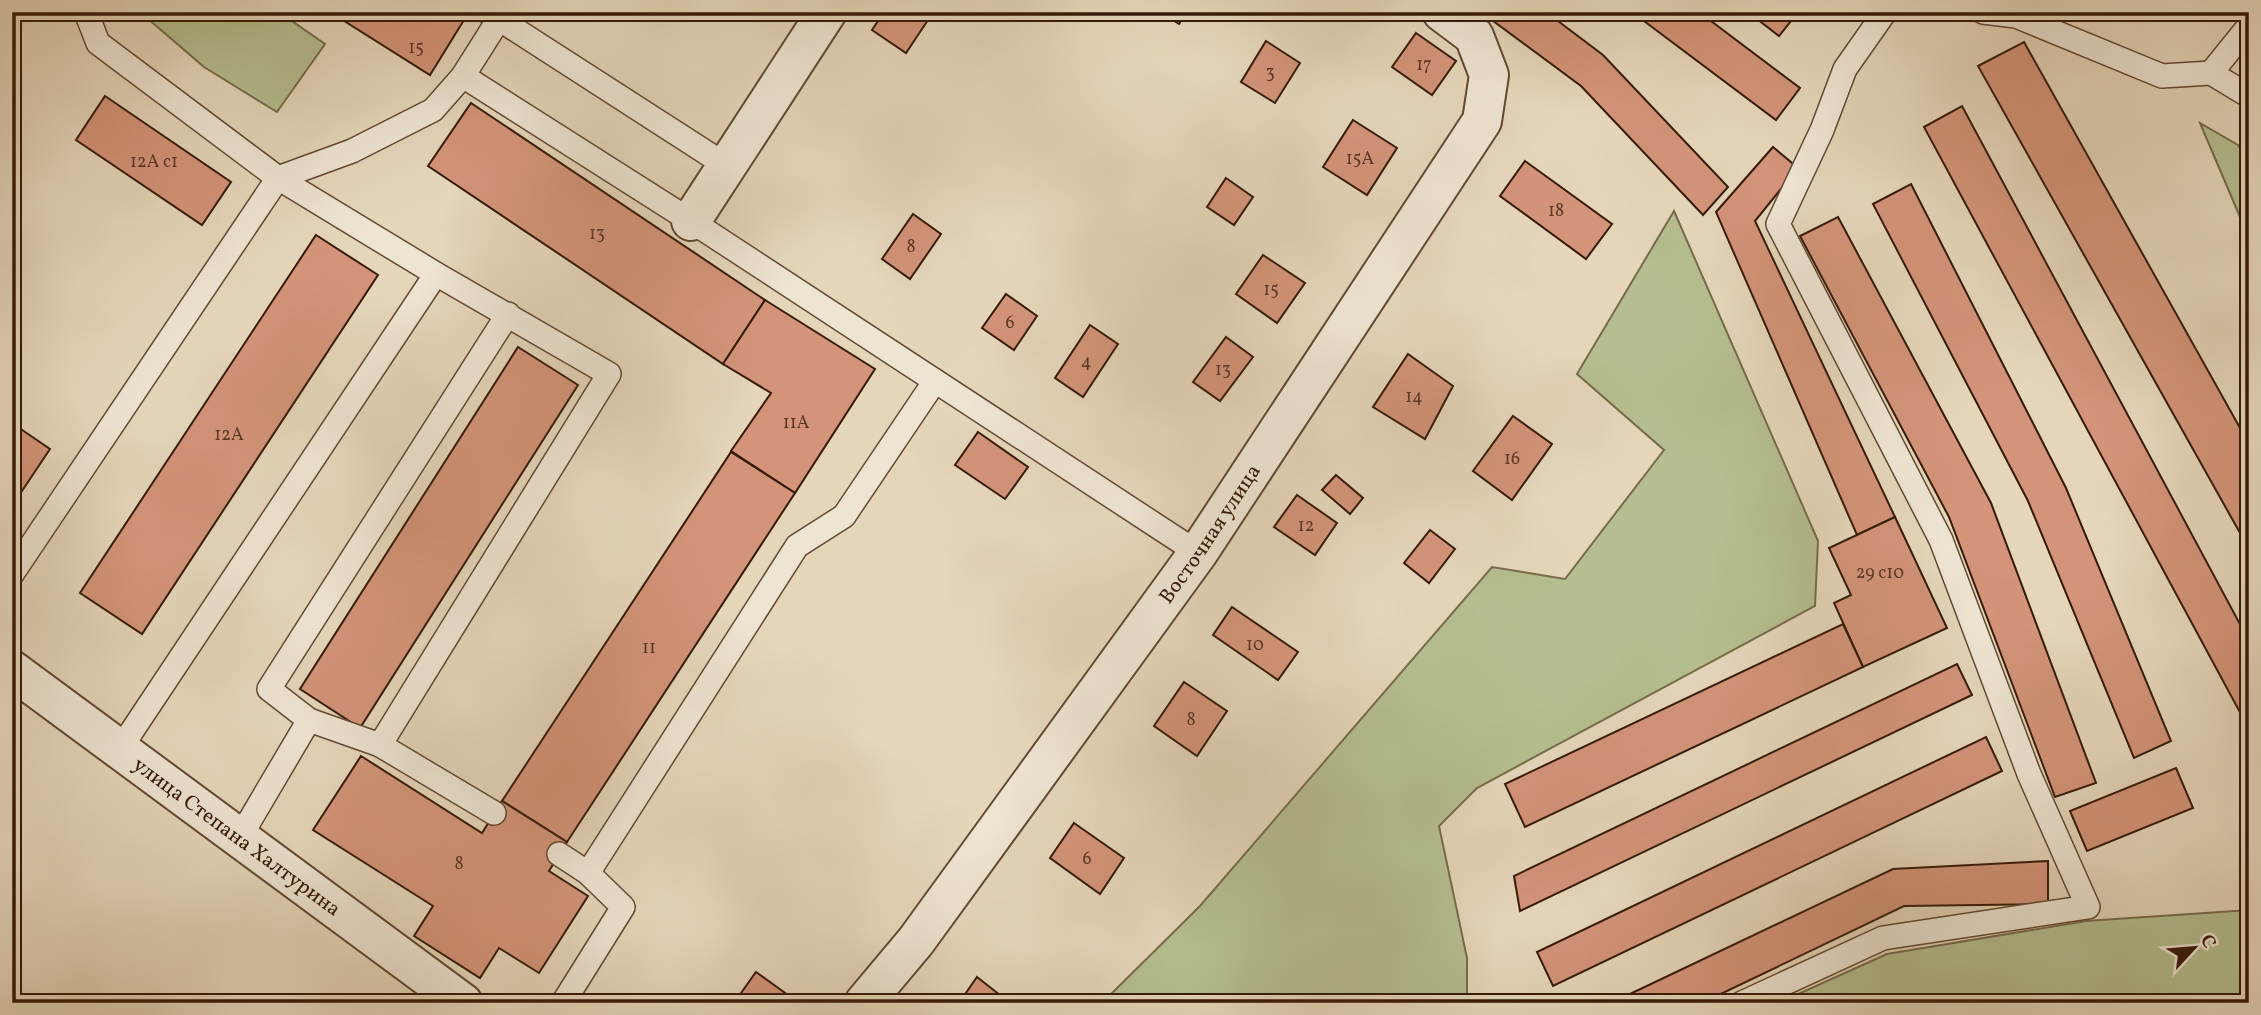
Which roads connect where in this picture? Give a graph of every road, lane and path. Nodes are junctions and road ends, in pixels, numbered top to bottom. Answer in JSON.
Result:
{"nodes":[{"id":1,"x":86,"y":12,"type":"edge"},
{"id":2,"x":827,"y":12,"type":"edge"},
{"id":3,"x":1442,"y":12,"type":"edge"},
{"id":4,"x":1885,"y":12,"type":"edge"},
{"id":5,"x":1983,"y":12,"type":"edge"},
{"id":6,"x":494,"y":16,"type":"edge"},
{"id":7,"x":2249,"y":26,"type":"edge"},
{"id":8,"x":2211,"y":73,"type":"junction"},
{"id":9,"x":463,"y":76,"type":"junction"},
{"id":10,"x":2249,"y":96,"type":"edge"},
{"id":11,"x":727,"y":166,"type":"junction"},
{"id":12,"x":278,"y":178,"type":"junction"},
{"id":13,"x":691,"y":221,"type":"junction"},
{"id":14,"x":436,"y":274,"type":"junction"},
{"id":15,"x":508,"y":314,"type":"junction"},
{"id":16,"x":935,"y":381,"type":"junction"},
{"id":17,"x":1198,"y":553,"type":"junction"},
{"id":18,"x":12,"y":574,"type":"edge"},
{"id":19,"x":12,"y":670,"type":"edge"},
{"id":20,"x":309,"y":720,"type":"junction"},
{"id":21,"x":380,"y":745,"type":"junction"},
{"id":22,"x":120,"y":749,"type":"junction"},
{"id":23,"x":494,"y":813,"type":"dead end"},
{"id":24,"x":240,"y":838,"type":"junction"},
{"id":25,"x":559,"y":854,"type":"dead end"},
{"id":26,"x":587,"y":873,"type":"junction"},
{"id":27,"x":463,"y":1003,"type":"edge"},
{"id":28,"x":563,"y":1003,"type":"edge"},
{"id":29,"x":864,"y":1003,"type":"edge"},
{"id":30,"x":1742,"y":1003,"type":"edge"}],
"edges":[{"from":1,"to":12,"type":"lane"},
{"from":2,"to":11,"type":"street"},
{"from":3,"to":17,"type":"street","name":"Восточная улица"},
{"from":4,"to":30,"type":"lane"},
{"from":5,"to":8,"type":"lane"},
{"from":6,"to":9,"type":"lane"},
{"from":6,"to":11,"type":"lane"},
{"from":7,"to":8,"type":"lane"},
{"from":8,"to":10,"type":"lane"},
{"from":9,"to":12,"type":"lane"},
{"from":9,"to":13,"type":"lane"},
{"from":11,"to":13,"type":"street"},
{"from":12,"to":14,"type":"lane"},
{"from":12,"to":18,"type":"lane"},
{"from":13,"to":16,"type":"lane"},
{"from":14,"to":15,"type":"lane"},
{"from":14,"to":22,"type":"lane"},
{"from":15,"to":20,"type":"lane"},
{"from":15,"to":21,"type":"lane"},
{"from":16,"to":17,"type":"lane"},
{"from":16,"to":26,"type":"lane"},
{"from":17,"to":29,"type":"street","name":"Восточная улица"},
{"from":19,"to":22,"type":"street","name":"улица Степана Халтурина"},
{"from":20,"to":21,"type":"lane"},
{"from":20,"to":24,"type":"lane"},
{"from":21,"to":23,"type":"lane"},
{"from":22,"to":24,"type":"street","name":"улица Степана Халтурина"},
{"from":24,"to":27,"type":"street","name":"улица Степана Халтурина"},
{"from":25,"to":26,"type":"lane"},
{"from":26,"to":28,"type":"lane"}]}
